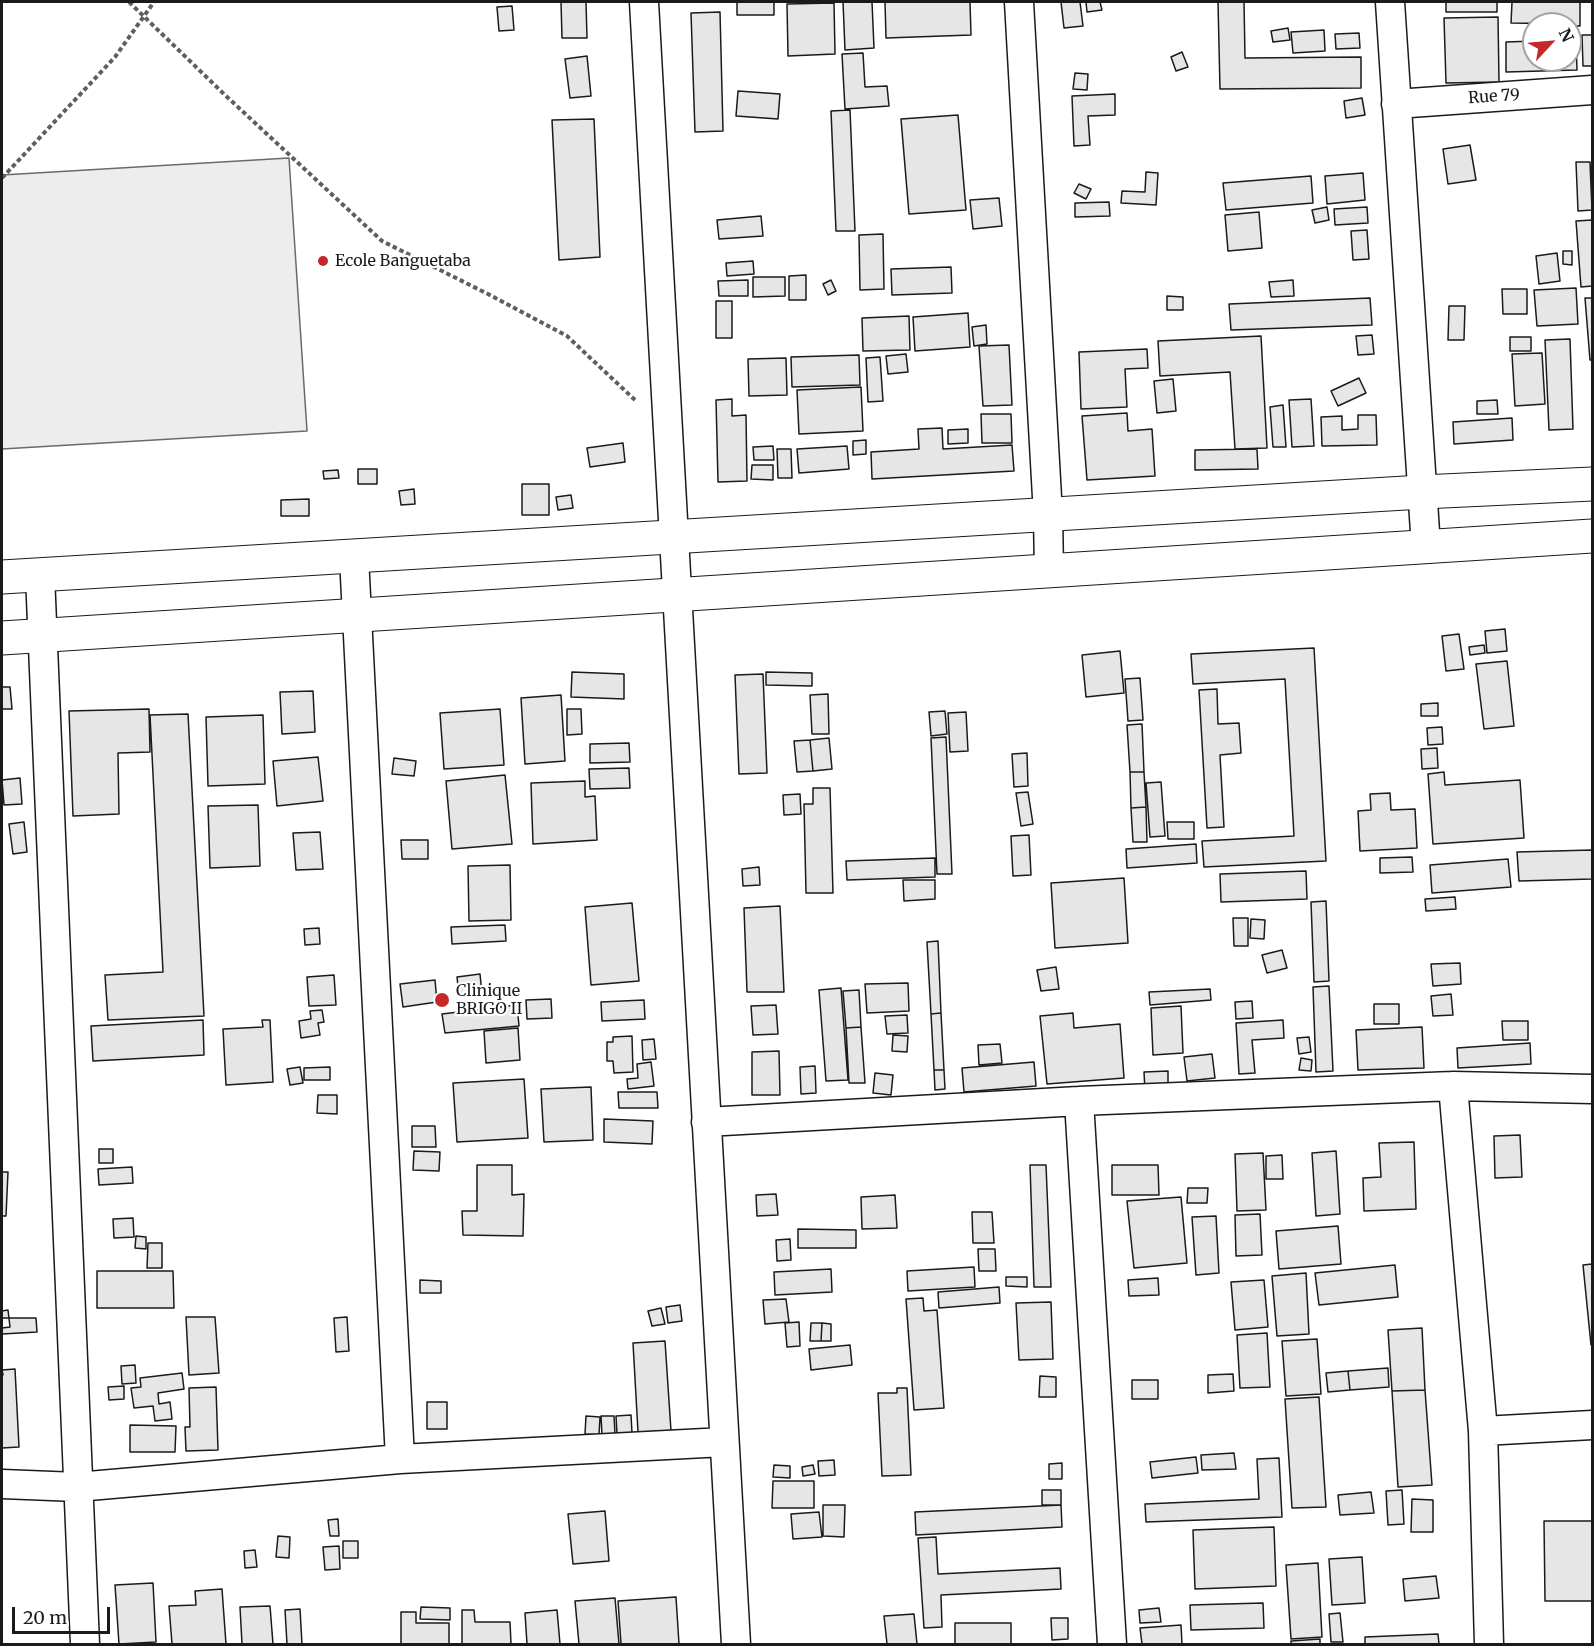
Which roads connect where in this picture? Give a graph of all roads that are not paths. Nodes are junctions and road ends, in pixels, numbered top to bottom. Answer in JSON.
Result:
{"nodes":[{"id":1,"x":644,"y":2,"type":"edge"},
{"id":2,"x":1019,"y":2,"type":"edge"},
{"id":3,"x":1390,"y":2,"type":"edge"},
{"id":4,"x":1593,"y":90,"type":"edge"},
{"id":5,"x":1396,"y":104,"type":"junction"},
{"id":6,"x":1593,"y":484,"type":"edge"},
{"id":7,"x":1422,"y":492,"type":"junction"},
{"id":8,"x":1048,"y":515,"type":"junction"},
{"id":9,"x":1593,"y":536,"type":"edge"},
{"id":10,"x":674,"y":538,"type":"junction"},
{"id":11,"x":1426,"y":547,"type":"junction"},
{"id":12,"x":354,"y":557,"type":"junction"},
{"id":13,"x":1049,"y":571,"type":"junction"},
{"id":14,"x":40,"y":575,"type":"junction"},
{"id":15,"x":2,"y":577,"type":"edge"},
{"id":16,"x":677,"y":595,"type":"junction"},
{"id":17,"x":357,"y":615,"type":"junction"},
{"id":18,"x":42,"y":635,"type":"junction"},
{"id":19,"x":2,"y":638,"type":"edge"},
{"id":20,"x":1453,"y":1086,"type":"junction"},
{"id":21,"x":1593,"y":1089,"type":"edge"},
{"id":22,"x":1078,"y":1101,"type":"junction"},
{"id":23,"x":706,"y":1122,"type":"junction"},
{"id":24,"x":1593,"y":1425,"type":"edge"},
{"id":25,"x":1483,"y":1431,"type":"junction"},
{"id":26,"x":724,"y":1442,"type":"junction"},
{"id":27,"x":400,"y":1459,"type":"junction"},
{"id":28,"x":2,"y":1484,"type":"edge"},
{"id":29,"x":77,"y":1487,"type":"junction"},
{"id":30,"x":85,"y":1644,"type":"edge"},
{"id":31,"x":736,"y":1644,"type":"edge"},
{"id":32,"x":1112,"y":1644,"type":"edge"},
{"id":33,"x":1489,"y":1644,"type":"edge"}],
"edges":[{"from":1,"to":10,"type":"street"},
{"from":2,"to":8,"type":"street"},
{"from":3,"to":5,"type":"street"},
{"from":4,"to":5,"type":"street","name":"Rue 79"},
{"from":5,"to":7,"type":"street"},
{"from":6,"to":7,"type":"street"},
{"from":7,"to":8,"type":"street"},
{"from":7,"to":11,"type":"street"},
{"from":8,"to":10,"type":"street"},
{"from":8,"to":13,"type":"street"},
{"from":9,"to":11,"type":"street"},
{"from":10,"to":12,"type":"street"},
{"from":10,"to":16,"type":"street"},
{"from":11,"to":13,"type":"street"},
{"from":12,"to":14,"type":"street"},
{"from":12,"to":17,"type":"street"},
{"from":13,"to":16,"type":"street"},
{"from":14,"to":15,"type":"street"},
{"from":14,"to":18,"type":"street"},
{"from":16,"to":17,"type":"street"},
{"from":16,"to":23,"type":"street"},
{"from":17,"to":18,"type":"street"},
{"from":17,"to":27,"type":"street"},
{"from":18,"to":19,"type":"street"},
{"from":18,"to":29,"type":"street"},
{"from":20,"to":21,"type":"street"},
{"from":20,"to":22,"type":"street"},
{"from":20,"to":25,"type":"street"},
{"from":22,"to":23,"type":"street"},
{"from":22,"to":32,"type":"street"},
{"from":23,"to":26,"type":"street"},
{"from":24,"to":25,"type":"street"},
{"from":25,"to":33,"type":"street"},
{"from":26,"to":27,"type":"street"},
{"from":26,"to":31,"type":"street"},
{"from":27,"to":29,"type":"street"},
{"from":28,"to":29,"type":"street"},
{"from":29,"to":30,"type":"street"}]}
